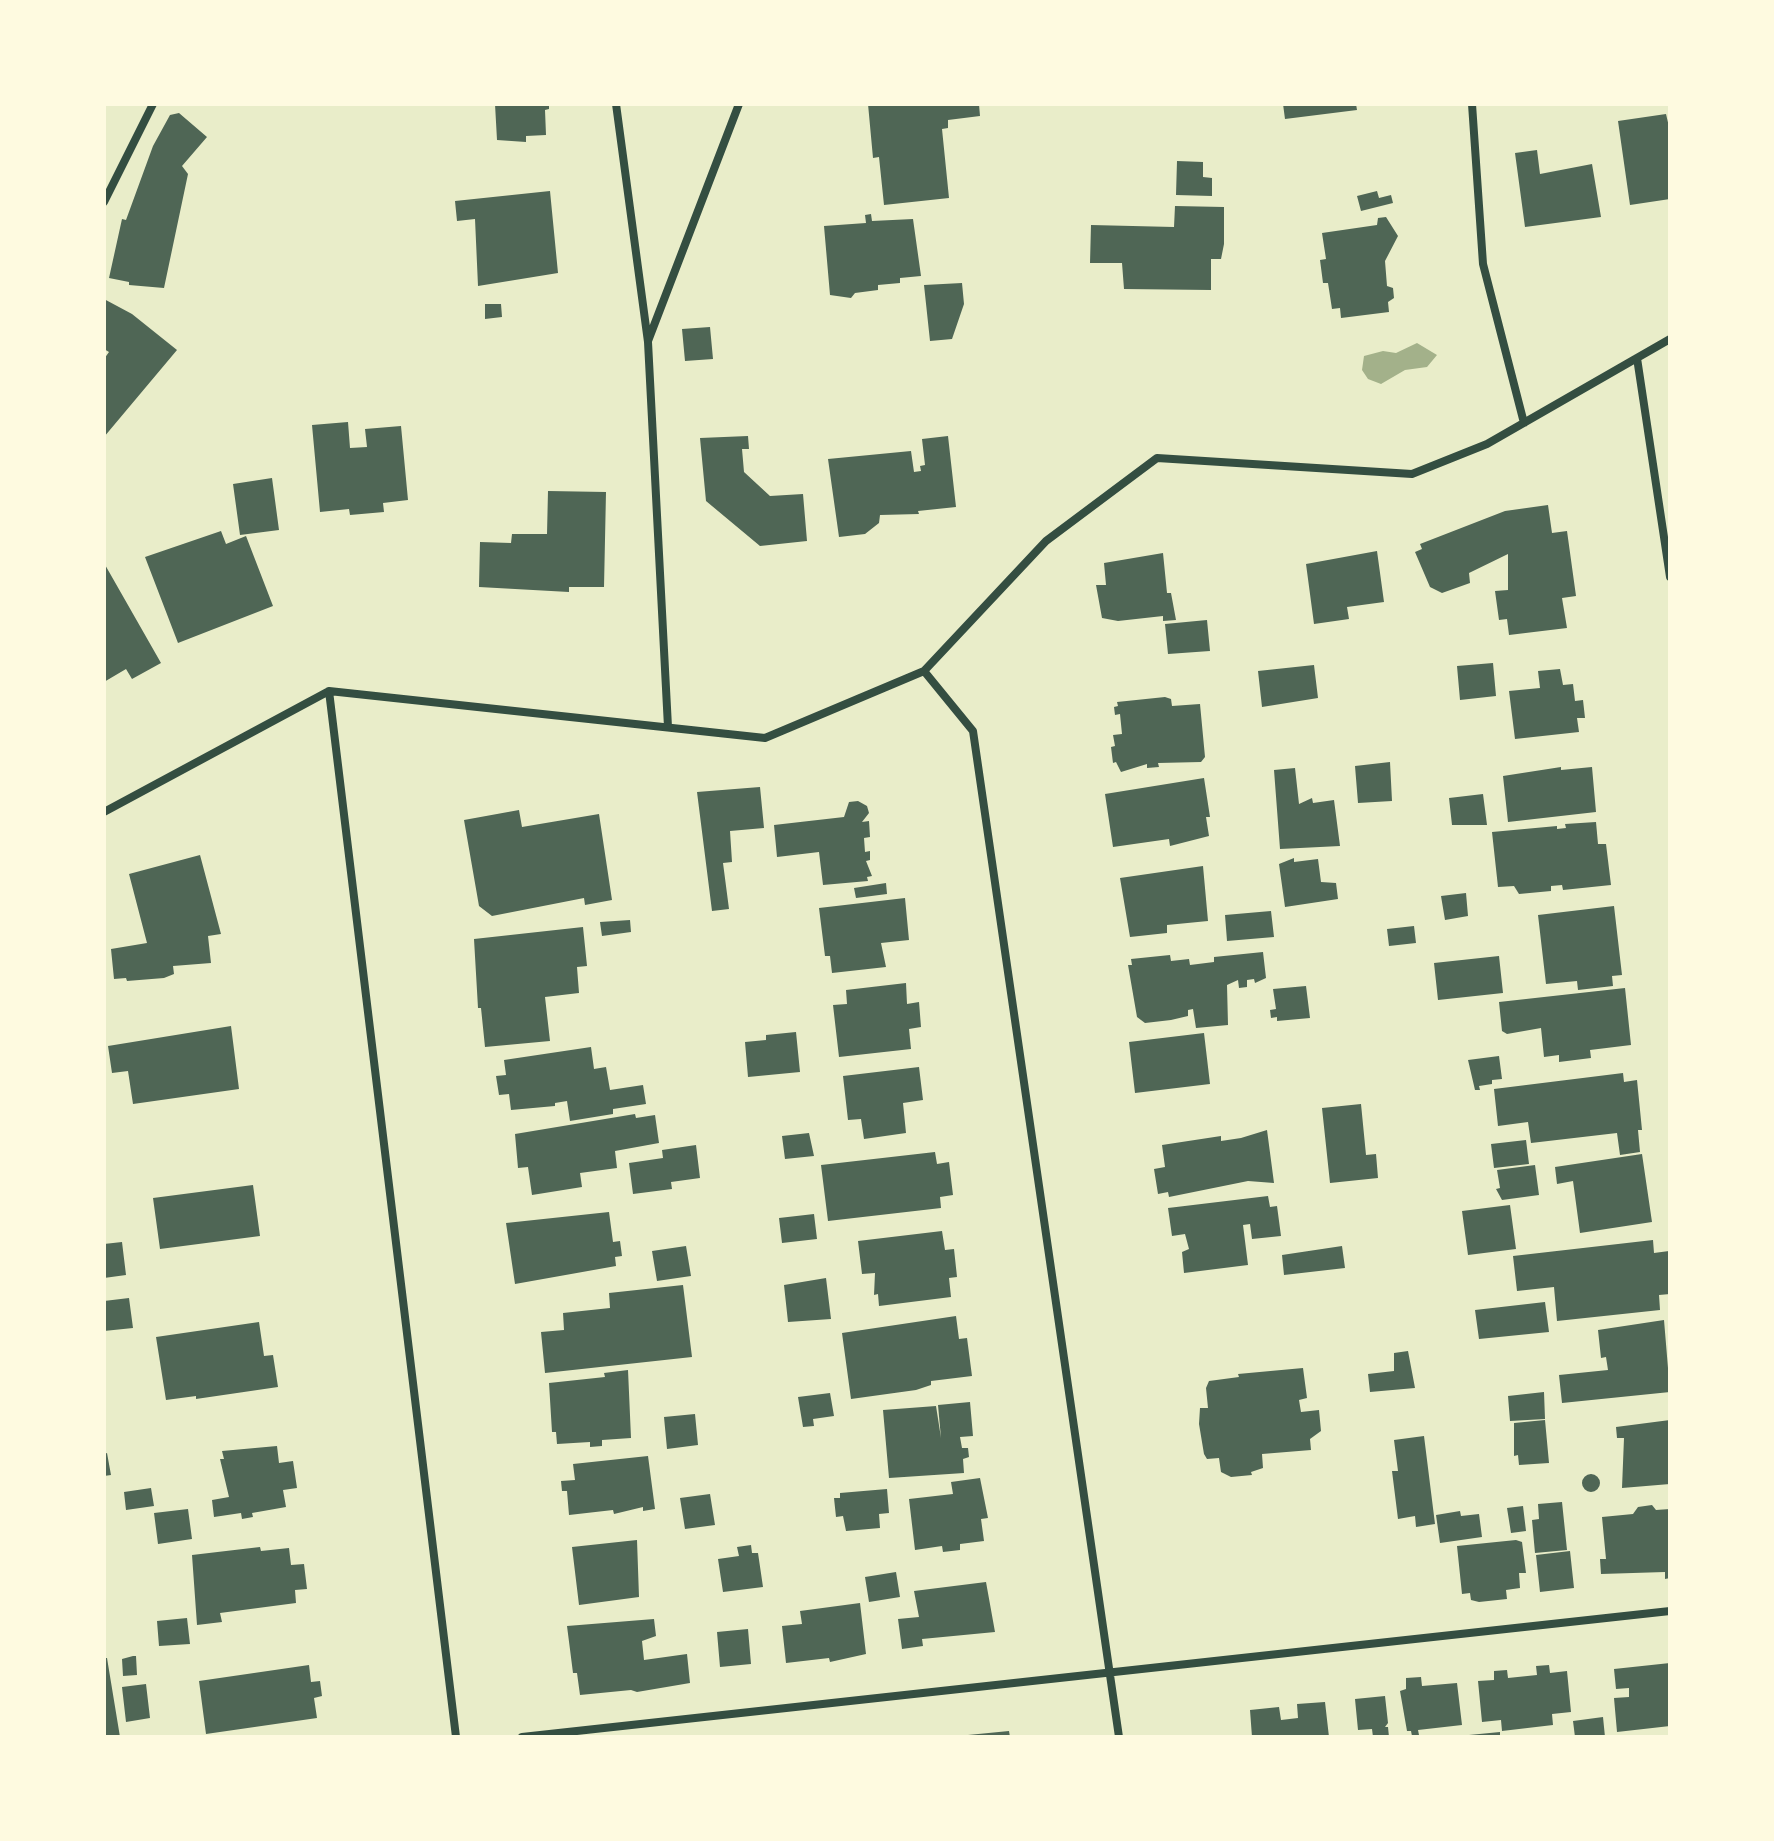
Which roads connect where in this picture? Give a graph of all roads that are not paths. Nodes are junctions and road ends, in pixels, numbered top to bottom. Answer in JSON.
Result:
{"nodes":[{"id":1,"x":153,"y":104,"type":"edge"},
{"id":2,"x":616,"y":104,"type":"edge"},
{"id":3,"x":739,"y":104,"type":"edge"},
{"id":4,"x":1472,"y":104,"type":"edge"},
{"id":5,"x":104,"y":202,"type":"edge"},
{"id":6,"x":1670,"y":339,"type":"edge"},
{"id":7,"x":648,"y":342,"type":"junction"},
{"id":8,"x":1637,"y":358,"type":"junction"},
{"id":9,"x":1524,"y":423,"type":"junction"},
{"id":10,"x":1670,"y":577,"type":"edge"},
{"id":11,"x":924,"y":671,"type":"junction"},
{"id":12,"x":329,"y":691,"type":"junction"},
{"id":13,"x":668,"y":727,"type":"junction"},
{"id":14,"x":104,"y":812,"type":"edge"},
{"id":15,"x":1670,"y":1611,"type":"edge"},
{"id":16,"x":1110,"y":1673,"type":"junction"},
{"id":17,"x":456,"y":1737,"type":"edge"},
{"id":18,"x":522,"y":1737,"type":"edge"},
{"id":19,"x":1119,"y":1737,"type":"edge"}],
"edges":[{"from":1,"to":5,"type":"street"},
{"from":2,"to":7,"type":"street"},
{"from":3,"to":7,"type":"street"},
{"from":4,"to":9,"type":"street"},
{"from":6,"to":8,"type":"street"},
{"from":7,"to":13,"type":"street"},
{"from":8,"to":9,"type":"street"},
{"from":8,"to":10,"type":"street"},
{"from":9,"to":11,"type":"street"},
{"from":11,"to":13,"type":"street"},
{"from":11,"to":16,"type":"street"},
{"from":12,"to":13,"type":"street"},
{"from":12,"to":14,"type":"street"},
{"from":12,"to":17,"type":"street"},
{"from":15,"to":16,"type":"street"},
{"from":16,"to":18,"type":"street"},
{"from":16,"to":19,"type":"street"}]}
